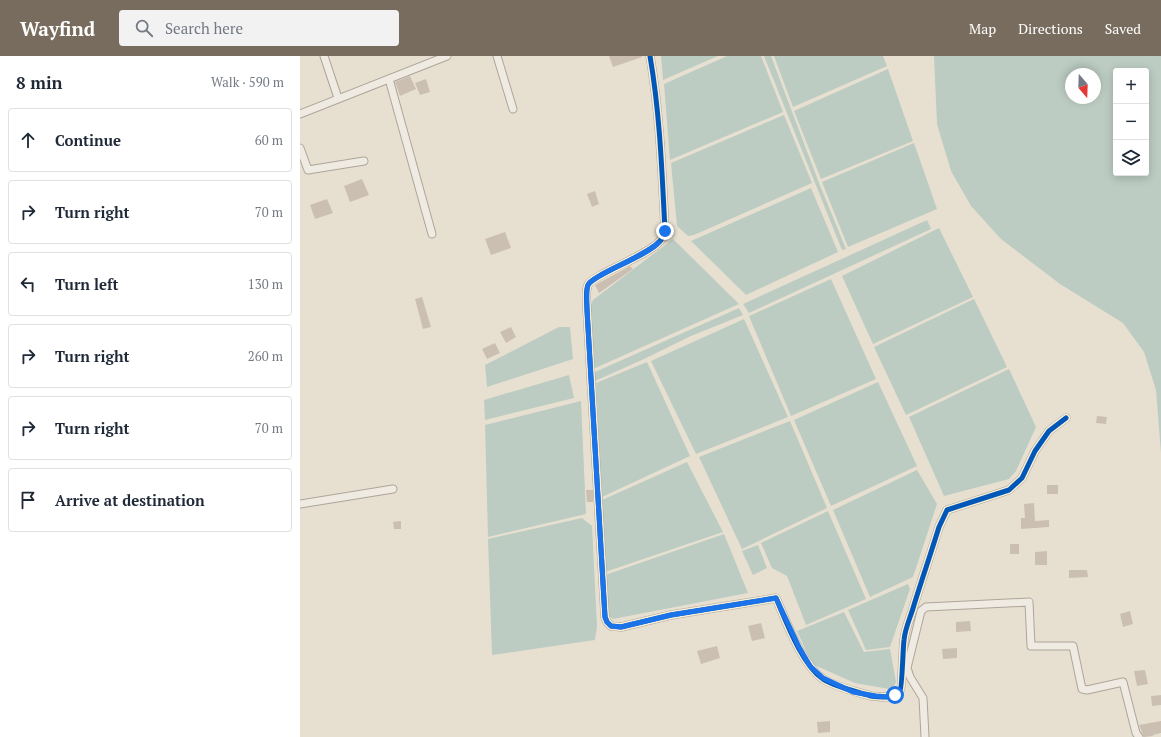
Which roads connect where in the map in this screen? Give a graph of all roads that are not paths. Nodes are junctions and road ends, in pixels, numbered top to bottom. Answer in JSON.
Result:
{"nodes":[{"id":1,"x":324,"y":56,"type":"edge"},
{"id":2,"x":447,"y":56,"type":"edge"},
{"id":3,"x":498,"y":56,"type":"edge"},
{"id":4,"x":650,"y":56,"type":"edge"},
{"id":5,"x":389,"y":79,"type":"junction"},
{"id":6,"x":338,"y":98,"type":"junction"},
{"id":7,"x":513,"y":109,"type":"dead end"},
{"id":8,"x":300,"y":114,"type":"edge"},
{"id":9,"x":300,"y":148,"type":"edge"},
{"id":10,"x":364,"y":161,"type":"dead end"},
{"id":11,"x":432,"y":234,"type":"dead end"},
{"id":12,"x":1066,"y":418,"type":"dead end"},
{"id":13,"x":393,"y":489,"type":"dead end"},
{"id":14,"x":300,"y":504,"type":"edge"},
{"id":15,"x":925,"y":737,"type":"edge"},
{"id":16,"x":1139,"y":737,"type":"edge"}],
"edges":[{"from":1,"to":6,"type":"street"},
{"from":2,"to":5,"type":"street"},
{"from":3,"to":7,"type":"street"},
{"from":4,"to":12,"type":"street"},
{"from":5,"to":6,"type":"street"},
{"from":5,"to":11,"type":"street"},
{"from":6,"to":8,"type":"street"},
{"from":9,"to":10,"type":"street"},
{"from":13,"to":14,"type":"street"},
{"from":15,"to":16,"type":"street"}]}
